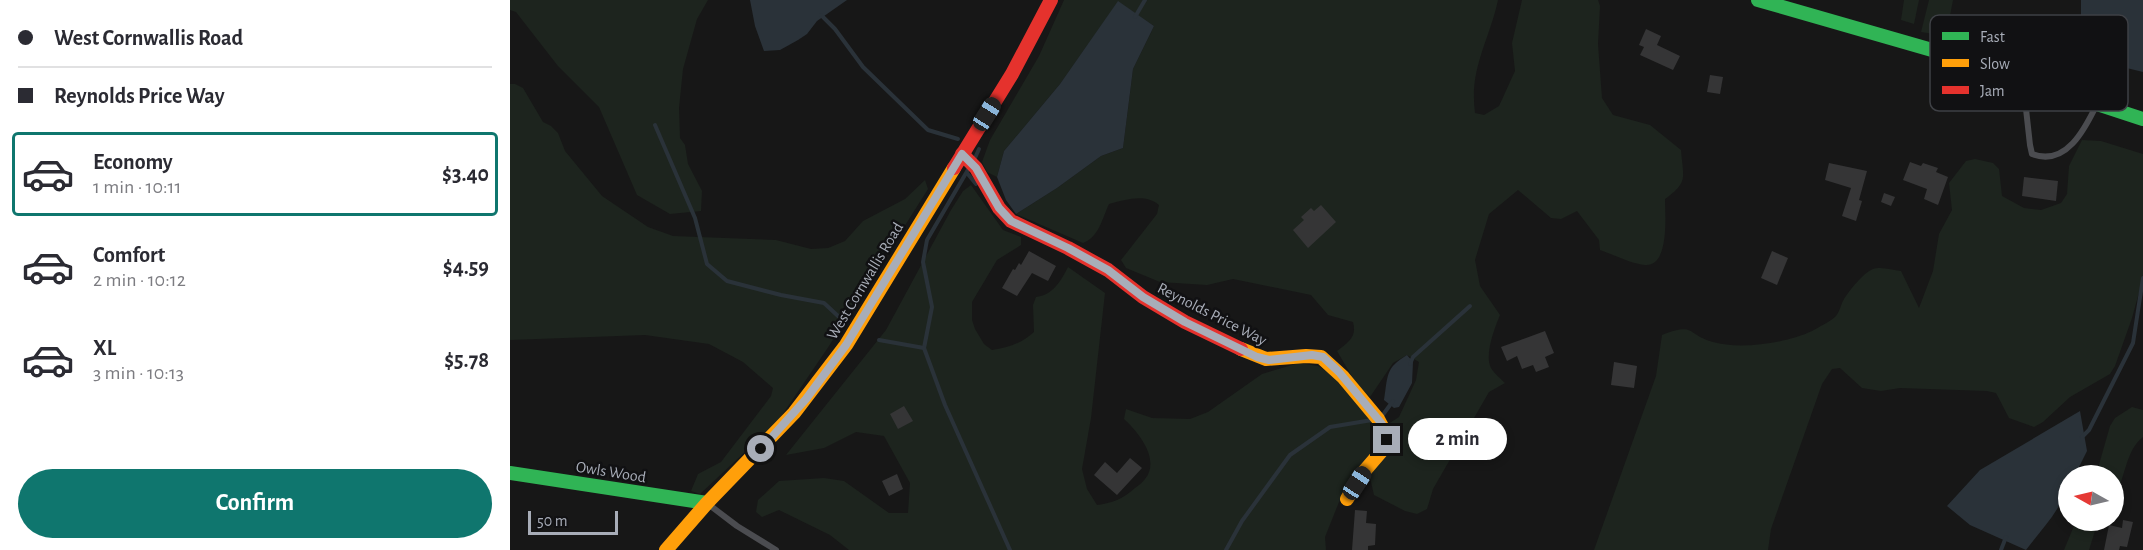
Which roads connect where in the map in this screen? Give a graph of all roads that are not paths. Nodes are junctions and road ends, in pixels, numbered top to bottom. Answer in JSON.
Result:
{"nodes":[{"id":1,"x":1051,"y":0,"type":"edge"},
{"id":2,"x":1758,"y":0,"type":"edge"},
{"id":3,"x":1930,"y":50,"type":"edge"},
{"id":4,"x":2025,"y":111,"type":"edge"},
{"id":5,"x":2094,"y":111,"type":"edge"},
{"id":6,"x":2120,"y":111,"type":"edge"},
{"id":7,"x":2143,"y":119,"type":"edge"},
{"id":8,"x":962,"y":154,"type":"junction"},
{"id":9,"x":510,"y":473,"type":"edge"},
{"id":10,"x":1347,"y":499,"type":"dead end"},
{"id":11,"x":707,"y":503,"type":"junction"},
{"id":12,"x":666,"y":550,"type":"edge"},
{"id":13,"x":776,"y":550,"type":"edge"}],
"edges":[{"from":1,"to":8,"type":"street","name":"West Cornwallis Road"},
{"from":2,"to":3,"type":"street"},
{"from":4,"to":5,"type":"lane"},
{"from":6,"to":7,"type":"street"},
{"from":8,"to":10,"type":"street","name":"Reynolds Price Way"},
{"from":8,"to":11,"type":"street","name":"West Cornwallis Road"},
{"from":9,"to":11,"type":"street","name":"Owls Wood"},
{"from":11,"to":12,"type":"street","name":"West Cornwallis Road"},
{"from":11,"to":13,"type":"lane"}]}
